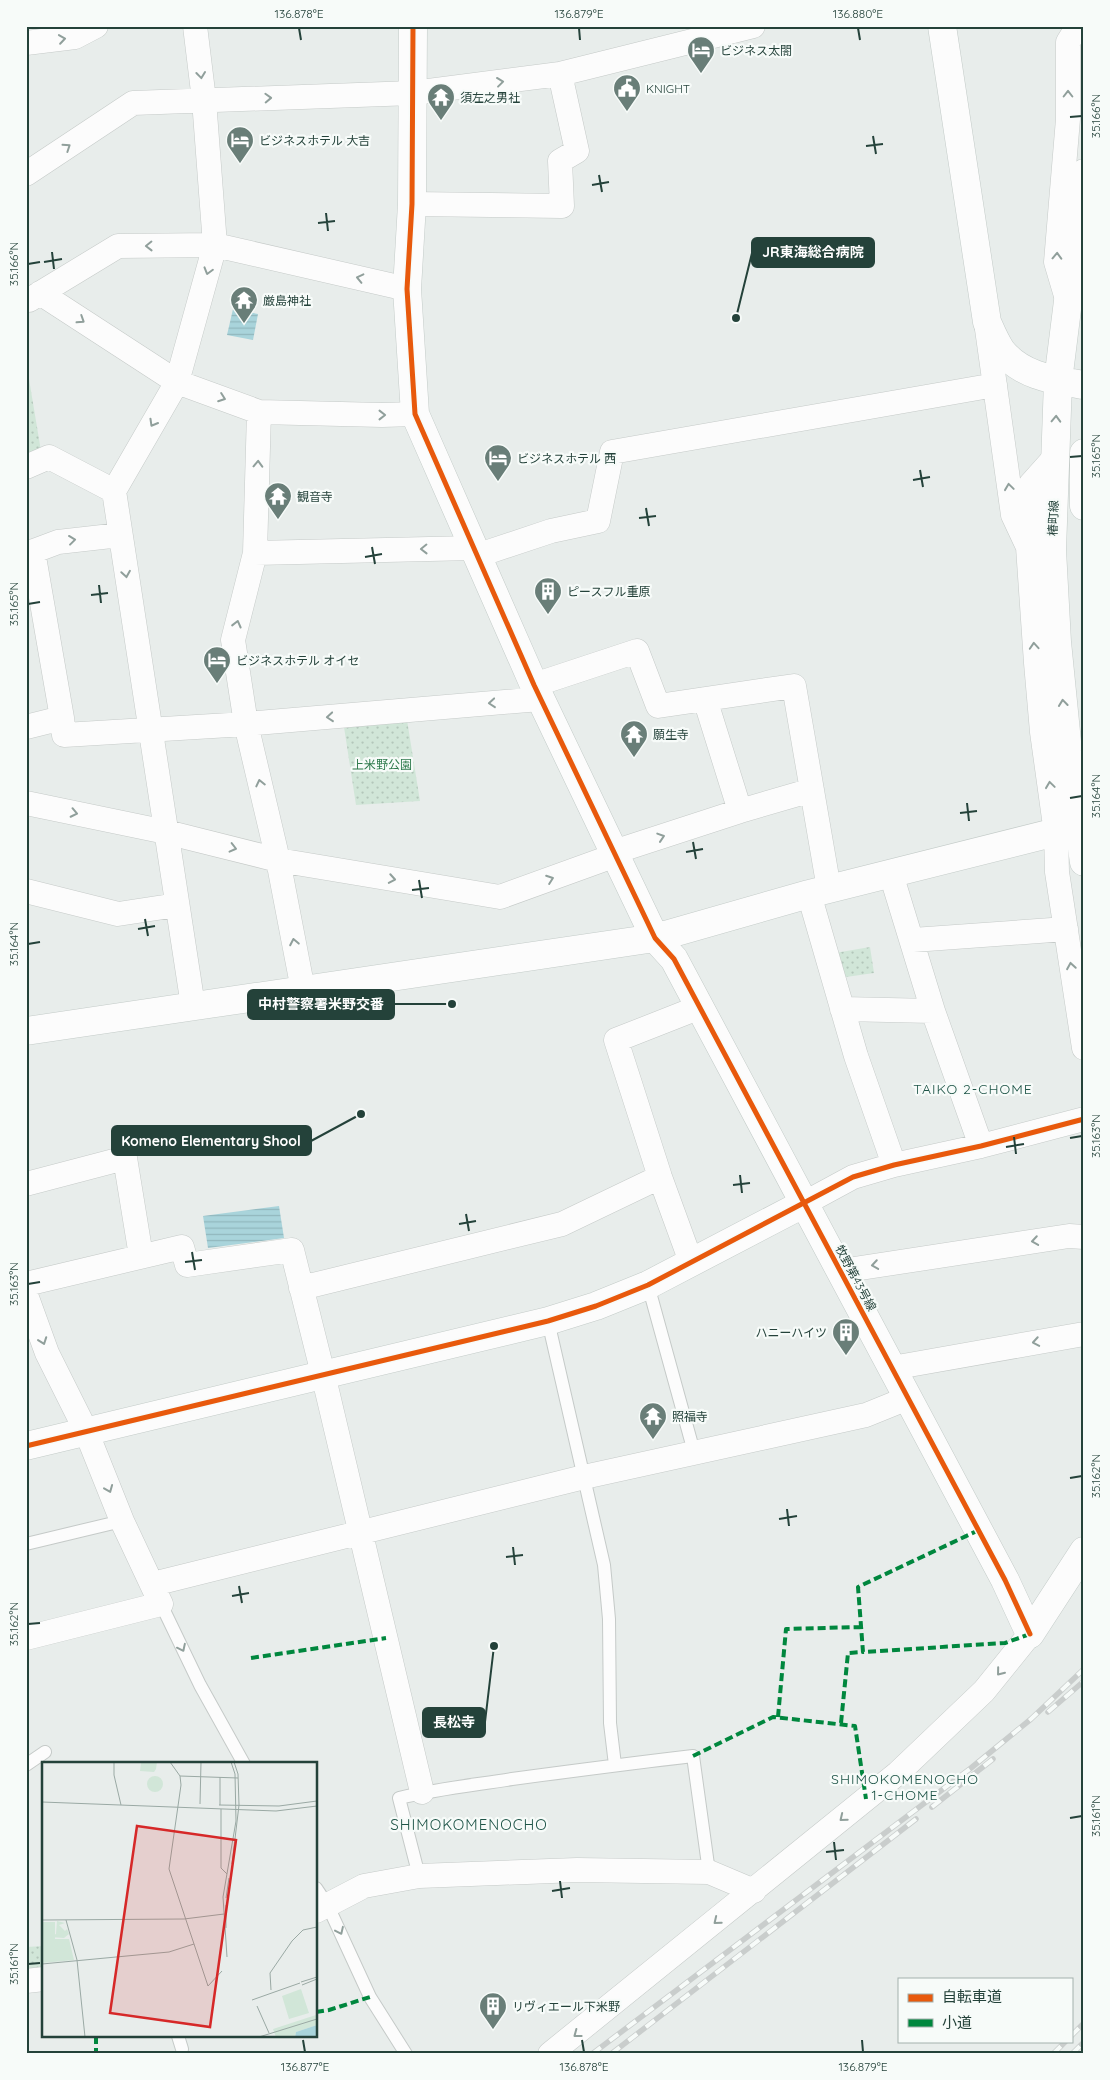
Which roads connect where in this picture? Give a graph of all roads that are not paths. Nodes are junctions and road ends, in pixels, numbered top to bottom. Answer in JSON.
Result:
{"nodes":[{"id":1,"x":96,"y":26,"type":"edge"},
{"id":2,"x":195,"y":26,"type":"edge"},
{"id":3,"x":413,"y":26,"type":"edge"},
{"id":4,"x":753,"y":26,"type":"edge"},
{"id":5,"x":942,"y":26,"type":"edge"},
{"id":6,"x":1078,"y":26,"type":"edge"},
{"id":7,"x":662,"y":37,"type":"edge"},
{"id":8,"x":26,"y":43,"type":"edge"},
{"id":9,"x":560,"y":74,"type":"junction"},
{"id":10,"x":413,"y":93,"type":"junction"},
{"id":11,"x":204,"y":100,"type":"junction"},
{"id":12,"x":1084,"y":173,"type":"edge"},
{"id":13,"x":26,"y":174,"type":"edge"},
{"id":14,"x":412,"y":204,"type":"junction"},
{"id":15,"x":215,"y":245,"type":"junction"},
{"id":16,"x":407,"y":289,"type":"junction"},
{"id":17,"x":33,"y":297,"type":"edge"},
{"id":18,"x":1068,"y":303,"type":"junction"},
{"id":19,"x":987,"y":322,"type":"junction"},
{"id":20,"x":177,"y":382,"type":"junction"},
{"id":21,"x":1071,"y":383,"type":"edge"},
{"id":22,"x":995,"y":386,"type":"junction"},
{"id":23,"x":259,"y":412,"type":"junction"},
{"id":24,"x":416,"y":414,"type":"junction"},
{"id":25,"x":1084,"y":453,"type":"edge"},
{"id":26,"x":1055,"y":457,"type":"junction"},
{"id":27,"x":1084,"y":463,"type":"edge"},
{"id":28,"x":26,"y":467,"type":"edge"},
{"id":29,"x":114,"y":491,"type":"junction"},
{"id":30,"x":1084,"y":506,"type":"edge"},
{"id":31,"x":120,"y":535,"type":"junction"},
{"id":32,"x":1028,"y":547,"type":"junction"},
{"id":33,"x":29,"y":552,"type":"edge"},
{"id":34,"x":475,"y":552,"type":"junction"},
{"id":35,"x":255,"y":553,"type":"junction"},
{"id":36,"x":537,"y":692,"type":"junction"},
{"id":37,"x":705,"y":699,"type":"junction"},
{"id":38,"x":62,"y":718,"type":"junction"},
{"id":39,"x":246,"y":724,"type":"junction"},
{"id":40,"x":26,"y":727,"type":"edge"},
{"id":41,"x":150,"y":728,"type":"junction"},
{"id":42,"x":1042,"y":732,"type":"junction"},
{"id":43,"x":1068,"y":752,"type":"junction"},
{"id":44,"x":812,"y":790,"type":"junction"},
{"id":45,"x":26,"y":803,"type":"edge"},
{"id":46,"x":740,"y":811,"type":"junction"},
{"id":47,"x":1073,"y":829,"type":"edge"},
{"id":48,"x":166,"y":832,"type":"junction"},
{"id":49,"x":615,"y":853,"type":"junction"},
{"id":50,"x":278,"y":860,"type":"junction"},
{"id":51,"x":1084,"y":862,"type":"edge"},
{"id":52,"x":892,"y":874,"type":"junction"},
{"id":53,"x":26,"y":891,"type":"edge"},
{"id":54,"x":819,"y":892,"type":"junction"},
{"id":55,"x":177,"y":905,"type":"junction"},
{"id":56,"x":1066,"y":930,"type":"junction"},
{"id":57,"x":655,"y":938,"type":"junction"},
{"id":58,"x":913,"y":940,"type":"junction"},
{"id":59,"x":303,"y":990,"type":"junction"},
{"id":60,"x":193,"y":1006,"type":"junction"},
{"id":61,"x":700,"y":1007,"type":"junction"},
{"id":62,"x":842,"y":1009,"type":"junction"},
{"id":63,"x":934,"y":1011,"type":"junction"},
{"id":64,"x":26,"y":1031,"type":"edge"},
{"id":65,"x":1084,"y":1048,"type":"edge"},
{"id":66,"x":1084,"y":1119,"type":"edge"},
{"id":67,"x":981,"y":1146,"type":"junction"},
{"id":68,"x":894,"y":1165,"type":"junction"},
{"id":69,"x":660,"y":1177,"type":"junction"},
{"id":70,"x":26,"y":1184,"type":"edge"},
{"id":71,"x":805,"y":1203,"type":"junction"},
{"id":72,"x":1084,"y":1237,"type":"edge"},
{"id":73,"x":141,"y":1256,"type":"junction"},
{"id":74,"x":691,"y":1262,"type":"junction"},
{"id":75,"x":841,"y":1271,"type":"junction"},
{"id":76,"x":648,"y":1285,"type":"junction"},
{"id":77,"x":301,"y":1288,"type":"junction"},
{"id":78,"x":27,"y":1294,"type":"edge"},
{"id":79,"x":548,"y":1321,"type":"junction"},
{"id":80,"x":1084,"y":1334,"type":"edge"},
{"id":81,"x":892,"y":1368,"type":"junction"},
{"id":82,"x":323,"y":1374,"type":"junction"},
{"id":83,"x":908,"y":1398,"type":"junction"},
{"id":84,"x":86,"y":1431,"type":"junction"},
{"id":85,"x":26,"y":1446,"type":"edge"},
{"id":86,"x":694,"y":1452,"type":"junction"},
{"id":87,"x":584,"y":1477,"type":"junction"},
{"id":88,"x":122,"y":1521,"type":"junction"},
{"id":89,"x":361,"y":1533,"type":"junction"},
{"id":90,"x":26,"y":1544,"type":"edge"},
{"id":91,"x":1084,"y":1551,"type":"edge"},
{"id":92,"x":157,"y":1594,"type":"junction"},
{"id":93,"x":1030,"y":1634,"type":"junction"},
{"id":94,"x":26,"y":1638,"type":"edge"},
{"id":95,"x":45,"y":1752,"type":"dead end"},
{"id":96,"x":243,"y":1762,"type":"edge"},
{"id":97,"x":615,"y":1764,"type":"junction"},
{"id":98,"x":26,"y":1765,"type":"edge"},
{"id":99,"x":422,"y":1792,"type":"junction"},
{"id":100,"x":710,"y":1872,"type":"junction"},
{"id":101,"x":419,"y":1876,"type":"junction"},
{"id":102,"x":754,"y":1890,"type":"junction"},
{"id":103,"x":320,"y":1902,"type":"edge"},
{"id":104,"x":42,"y":1979,"type":"edge"},
{"id":105,"x":26,"y":1981,"type":"edge"},
{"id":106,"x":406,"y":2054,"type":"edge"},
{"id":107,"x":550,"y":2054,"type":"edge"}],
"edges":[{"from":8,"to":1,"type":"street","one_way":true},
{"from":2,"to":11,"type":"street","one_way":true},
{"from":3,"to":10,"type":"street","name":"牧野第43号線"},
{"from":4,"to":7,"type":"street"},
{"from":5,"to":19,"type":"street"},
{"from":18,"to":6,"type":"street","one_way":true},
{"from":7,"to":9,"type":"street"},
{"from":10,"to":9,"type":"street","one_way":true},
{"from":9,"to":14,"type":"street"},
{"from":11,"to":10,"type":"street","one_way":true},
{"from":10,"to":14,"type":"street","name":"牧野第43号線"},
{"from":13,"to":11,"type":"street","one_way":true},
{"from":11,"to":15,"type":"street"},
{"from":12,"to":18,"type":"street","name":"椿町線"},
{"from":14,"to":16,"type":"street","name":"牧野第43号線"},
{"from":16,"to":15,"type":"street","one_way":true},
{"from":15,"to":17,"type":"street","one_way":true},
{"from":15,"to":20,"type":"street","one_way":true},
{"from":16,"to":24,"type":"street","name":"牧野第43号線"},
{"from":17,"to":20,"type":"street","one_way":true},
{"from":18,"to":21,"type":"street","name":"椿町線"},
{"from":19,"to":21,"type":"street"},
{"from":19,"to":22,"type":"street"},
{"from":20,"to":23,"type":"street","one_way":true},
{"from":20,"to":29,"type":"street","one_way":true},
{"from":26,"to":21,"type":"street","name":"椿町線","one_way":true},
{"from":32,"to":22,"type":"street","one_way":true},
{"from":22,"to":34,"type":"street"},
{"from":23,"to":24,"type":"street","one_way":true},
{"from":35,"to":23,"type":"street","one_way":true},
{"from":24,"to":34,"type":"street","name":"牧野第43号線"},
{"from":25,"to":27,"type":"street"},
{"from":26,"to":32,"type":"street"},
{"from":43,"to":26,"type":"street","name":"椿町線","one_way":true},
{"from":27,"to":30,"type":"street"},
{"from":28,"to":29,"type":"street"},
{"from":29,"to":31,"type":"street"},
{"from":33,"to":31,"type":"street","one_way":true},
{"from":31,"to":41,"type":"street","one_way":true},
{"from":42,"to":32,"type":"street","one_way":true},
{"from":33,"to":38,"type":"street"},
{"from":34,"to":35,"type":"street","one_way":true},
{"from":34,"to":36,"type":"street","name":"牧野第43号線"},
{"from":39,"to":35,"type":"street","one_way":true},
{"from":36,"to":37,"type":"street"},
{"from":36,"to":39,"type":"street","one_way":true},
{"from":36,"to":49,"type":"street","name":"牧野第43号線"},
{"from":37,"to":44,"type":"street"},
{"from":37,"to":46,"type":"street"},
{"from":38,"to":40,"type":"street"},
{"from":38,"to":41,"type":"street"},
{"from":39,"to":41,"type":"street"},
{"from":50,"to":39,"type":"street","one_way":true},
{"from":41,"to":48,"type":"street"},
{"from":42,"to":43,"type":"street"},
{"from":47,"to":42,"type":"street","one_way":true},
{"from":43,"to":47,"type":"street","name":"椿町線"},
{"from":44,"to":46,"type":"street"},
{"from":44,"to":54,"type":"street"},
{"from":45,"to":48,"type":"street","one_way":true},
{"from":49,"to":46,"type":"street","one_way":true},
{"from":47,"to":51,"type":"street","name":"椿町線"},
{"from":47,"to":52,"type":"street"},
{"from":47,"to":56,"type":"street"},
{"from":48,"to":50,"type":"street","one_way":true},
{"from":48,"to":55,"type":"street"},
{"from":50,"to":49,"type":"street","one_way":true},
{"from":49,"to":57,"type":"street","name":"牧野第43号線"},
{"from":59,"to":50,"type":"street","one_way":true},
{"from":52,"to":54,"type":"street"},
{"from":52,"to":58,"type":"street"},
{"from":53,"to":55,"type":"street"},
{"from":54,"to":57,"type":"street"},
{"from":54,"to":62,"type":"street"},
{"from":55,"to":60,"type":"street"},
{"from":56,"to":58,"type":"street"},
{"from":65,"to":56,"type":"street","one_way":true},
{"from":57,"to":59,"type":"street"},
{"from":57,"to":61,"type":"street","name":"牧野第43号線"},
{"from":58,"to":63,"type":"street"},
{"from":59,"to":60,"type":"street"},
{"from":60,"to":64,"type":"street"},
{"from":61,"to":69,"type":"street"},
{"from":61,"to":71,"type":"street","name":"牧野第43号線"},
{"from":62,"to":63,"type":"street"},
{"from":62,"to":68,"type":"street"},
{"from":63,"to":67,"type":"street"},
{"from":66,"to":67,"type":"street"},
{"from":67,"to":68,"type":"street"},
{"from":68,"to":71,"type":"street"},
{"from":69,"to":74,"type":"street"},
{"from":69,"to":77,"type":"street"},
{"from":70,"to":73,"type":"street"},
{"from":71,"to":74,"type":"street"},
{"from":71,"to":75,"type":"street","name":"牧野第43号線"},
{"from":72,"to":75,"type":"street","one_way":true},
{"from":73,"to":77,"type":"street"},
{"from":73,"to":78,"type":"street"},
{"from":74,"to":76,"type":"street"},
{"from":75,"to":81,"type":"street","name":"牧野第43号線"},
{"from":76,"to":79,"type":"street"},
{"from":76,"to":86,"type":"lane"},
{"from":77,"to":82,"type":"street"},
{"from":78,"to":84,"type":"street","one_way":true},
{"from":79,"to":82,"type":"street"},
{"from":79,"to":87,"type":"lane"},
{"from":80,"to":81,"type":"street","one_way":true},
{"from":81,"to":83,"type":"street","name":"牧野第43号線"},
{"from":82,"to":84,"type":"street"},
{"from":82,"to":89,"type":"street"},
{"from":83,"to":86,"type":"street"},
{"from":83,"to":93,"type":"street","name":"牧野第43号線"},
{"from":84,"to":85,"type":"street"},
{"from":84,"to":88,"type":"street","one_way":true},
{"from":86,"to":87,"type":"street"},
{"from":87,"to":89,"type":"street"},
{"from":87,"to":97,"type":"lane"},
{"from":88,"to":90,"type":"lane"},
{"from":88,"to":92,"type":"street"},
{"from":89,"to":92,"type":"street"},
{"from":89,"to":99,"type":"street"},
{"from":91,"to":93,"type":"street"},
{"from":92,"to":94,"type":"street"},
{"from":92,"to":96,"type":"lane","one_way":true},
{"from":93,"to":102,"type":"street","one_way":true},
{"from":95,"to":98,"type":"lane"},
{"from":97,"to":99,"type":"lane"},
{"from":97,"to":100,"type":"lane"},
{"from":99,"to":101,"type":"lane"},
{"from":100,"to":101,"type":"street"},
{"from":100,"to":102,"type":"street"},
{"from":101,"to":103,"type":"street"},
{"from":102,"to":107,"type":"street","one_way":true},
{"from":103,"to":106,"type":"lane","one_way":true},
{"from":104,"to":105,"type":"street"}]}
